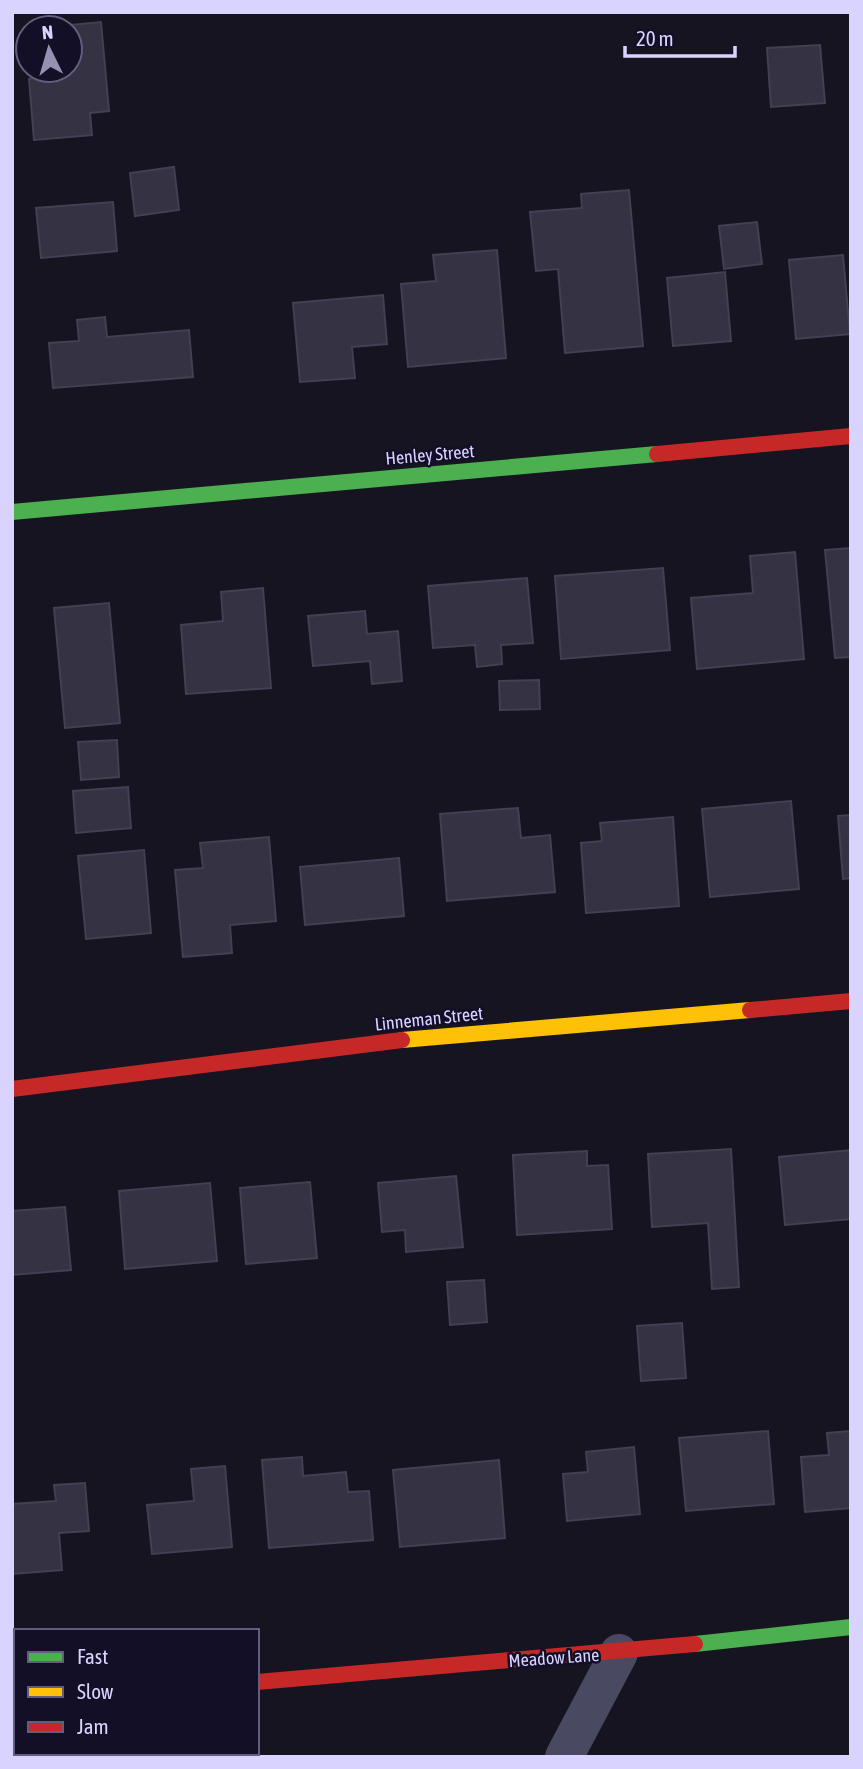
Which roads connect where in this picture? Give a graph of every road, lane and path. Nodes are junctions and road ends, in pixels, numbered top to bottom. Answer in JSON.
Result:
{"nodes":[{"id":1,"x":851,"y":436,"type":"edge"},
{"id":2,"x":12,"y":512,"type":"edge"},
{"id":3,"x":851,"y":1000,"type":"edge"},
{"id":4,"x":12,"y":1089,"type":"edge"},
{"id":5,"x":851,"y":1627,"type":"edge"},
{"id":6,"x":619,"y":1653,"type":"junction"},
{"id":7,"x":259,"y":1682,"type":"edge"},
{"id":8,"x":564,"y":1757,"type":"edge"}],
"edges":[{"from":1,"to":2,"type":"street","name":"Henley Street"},
{"from":3,"to":4,"type":"street","name":"Linneman Street"},
{"from":5,"to":6,"type":"street","name":"Meadow Lane"},
{"from":6,"to":7,"type":"street","name":"Meadow Lane"},
{"from":6,"to":8,"type":"street"}]}
